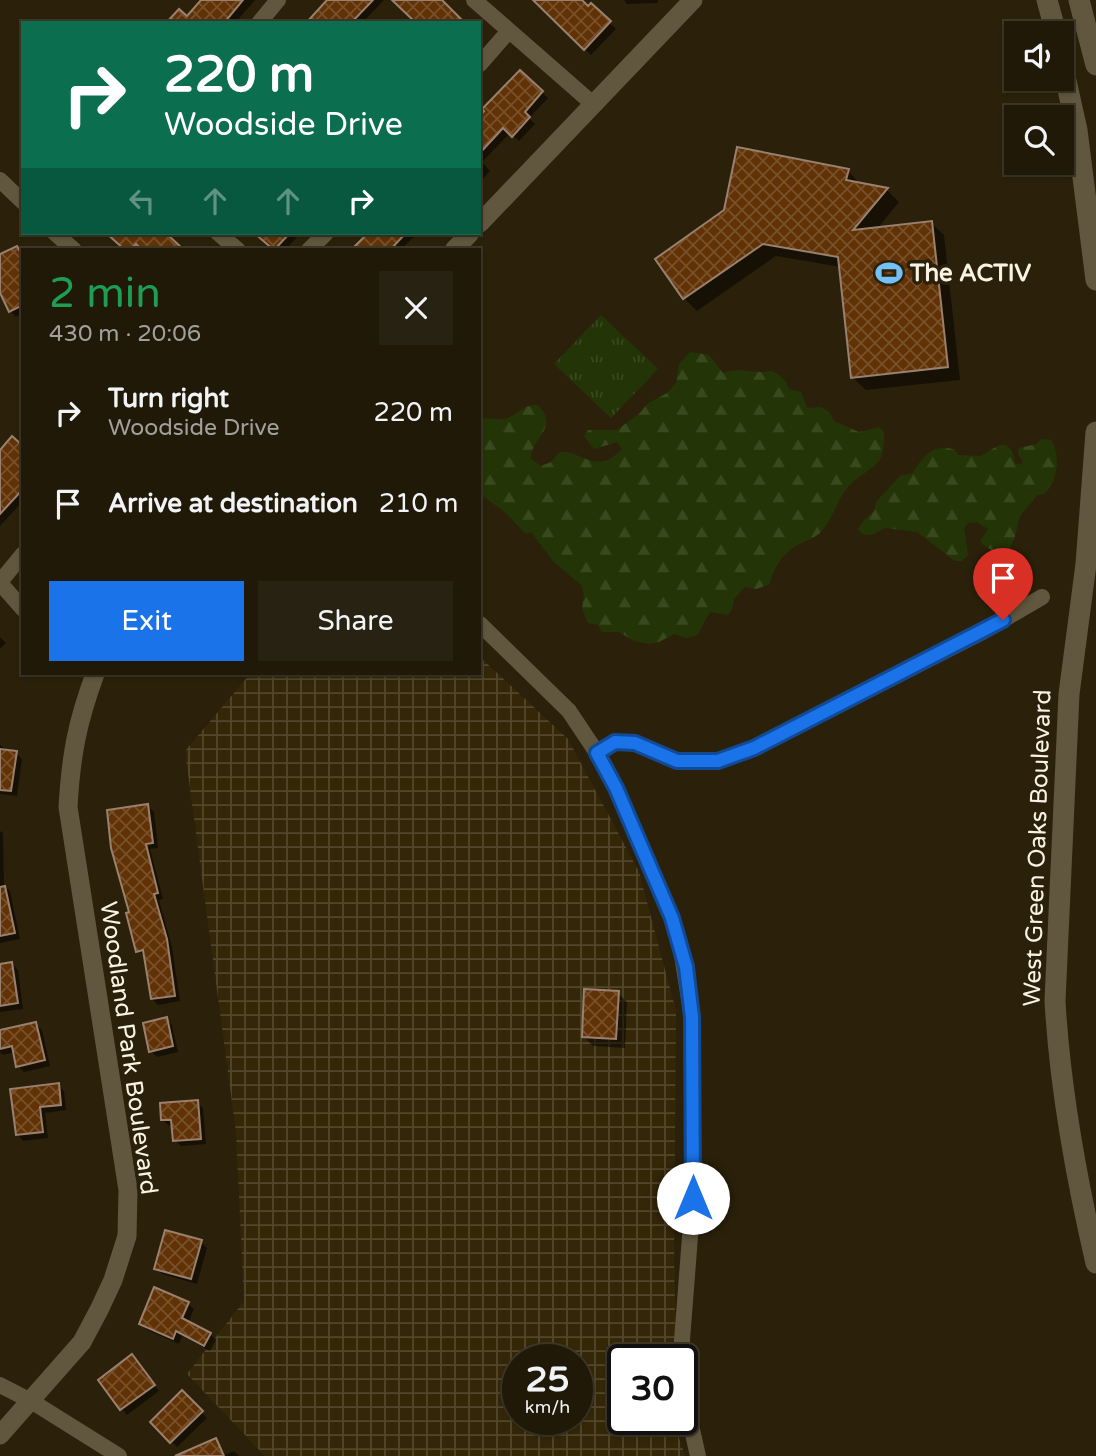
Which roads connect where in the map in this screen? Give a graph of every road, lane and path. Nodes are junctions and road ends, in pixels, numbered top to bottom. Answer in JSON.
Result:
{"nodes":[{"id":1,"x":278,"y":0,"type":"edge"},
{"id":2,"x":474,"y":0,"type":"edge"},
{"id":3,"x":693,"y":0,"type":"edge"},
{"id":4,"x":1047,"y":0,"type":"edge"},
{"id":5,"x":1079,"y":0,"type":"edge"},
{"id":6,"x":261,"y":21,"type":"edge"},
{"id":7,"x":1053,"y":21,"type":"edge"},
{"id":8,"x":508,"y":32,"type":"junction"},
{"id":9,"x":481,"y":63,"type":"edge"},
{"id":10,"x":1096,"y":65,"type":"edge"},
{"id":11,"x":1068,"y":91,"type":"edge"},
{"id":12,"x":593,"y":104,"type":"junction"},
{"id":13,"x":1088,"y":161,"type":"edge"},
{"id":14,"x":0,"y":180,"type":"edge"},
{"id":15,"x":21,"y":200,"type":"edge"},
{"id":16,"x":481,"y":222,"type":"edge"},
{"id":17,"x":57,"y":235,"type":"edge"},
{"id":18,"x":221,"y":235,"type":"edge"},
{"id":19,"x":324,"y":235,"type":"edge"},
{"id":20,"x":468,"y":235,"type":"edge"},
{"id":21,"x":72,"y":248,"type":"edge"},
{"id":22,"x":236,"y":248,"type":"edge"},
{"id":23,"x":311,"y":248,"type":"edge"},
{"id":24,"x":455,"y":248,"type":"edge"},
{"id":25,"x":1096,"y":280,"type":"edge"},
{"id":26,"x":1096,"y":432,"type":"edge"},
{"id":27,"x":21,"y":556,"type":"edge"},
{"id":28,"x":1091,"y":564,"type":"edge"},
{"id":29,"x":0,"y":582,"type":"edge"},
{"id":30,"x":1042,"y":597,"type":"dead end"},
{"id":31,"x":21,"y":607,"type":"edge"},
{"id":32,"x":481,"y":625,"type":"edge"},
{"id":33,"x":95,"y":675,"type":"edge"},
{"id":34,"x":597,"y":753,"type":"junction"},
{"id":35,"x":1096,"y":1264,"type":"edge"},
{"id":36,"x":682,"y":1344,"type":"edge"},
{"id":37,"x":0,"y":1385,"type":"edge"},
{"id":38,"x":31,"y":1401,"type":"junction"},
{"id":39,"x":0,"y":1435,"type":"edge"},
{"id":40,"x":693,"y":1435,"type":"edge"},
{"id":41,"x":119,"y":1456,"type":"edge"},
{"id":42,"x":698,"y":1456,"type":"edge"}],
"edges":[{"from":1,"to":6,"type":"street"},
{"from":2,"to":8,"type":"street"},
{"from":3,"to":12,"type":"street"},
{"from":4,"to":7,"type":"main road"},
{"from":5,"to":10,"type":"main road"},
{"from":8,"to":9,"type":"street"},
{"from":8,"to":12,"type":"street"},
{"from":11,"to":13,"type":"main road"},
{"from":12,"to":16,"type":"street"},
{"from":13,"to":25,"type":"main road"},
{"from":14,"to":15,"type":"street"},
{"from":17,"to":21,"type":"street"},
{"from":18,"to":22,"type":"street"},
{"from":19,"to":23,"type":"street"},
{"from":20,"to":24,"type":"street"},
{"from":26,"to":28,"type":"main road","name":"West Green Oaks Boulevard"},
{"from":27,"to":29,"type":"street"},
{"from":28,"to":35,"type":"main road","name":"West Green Oaks Boulevard"},
{"from":29,"to":31,"type":"street"},
{"from":30,"to":34,"type":"street"},
{"from":32,"to":34,"type":"street"},
{"from":33,"to":38,"type":"street","name":"Woodland Park Boulevard"},
{"from":34,"to":36,"type":"street"},
{"from":37,"to":38,"type":"street"},
{"from":38,"to":39,"type":"street","name":"Woodland Park Boulevard"},
{"from":38,"to":41,"type":"street"},
{"from":40,"to":42,"type":"street"}]}
